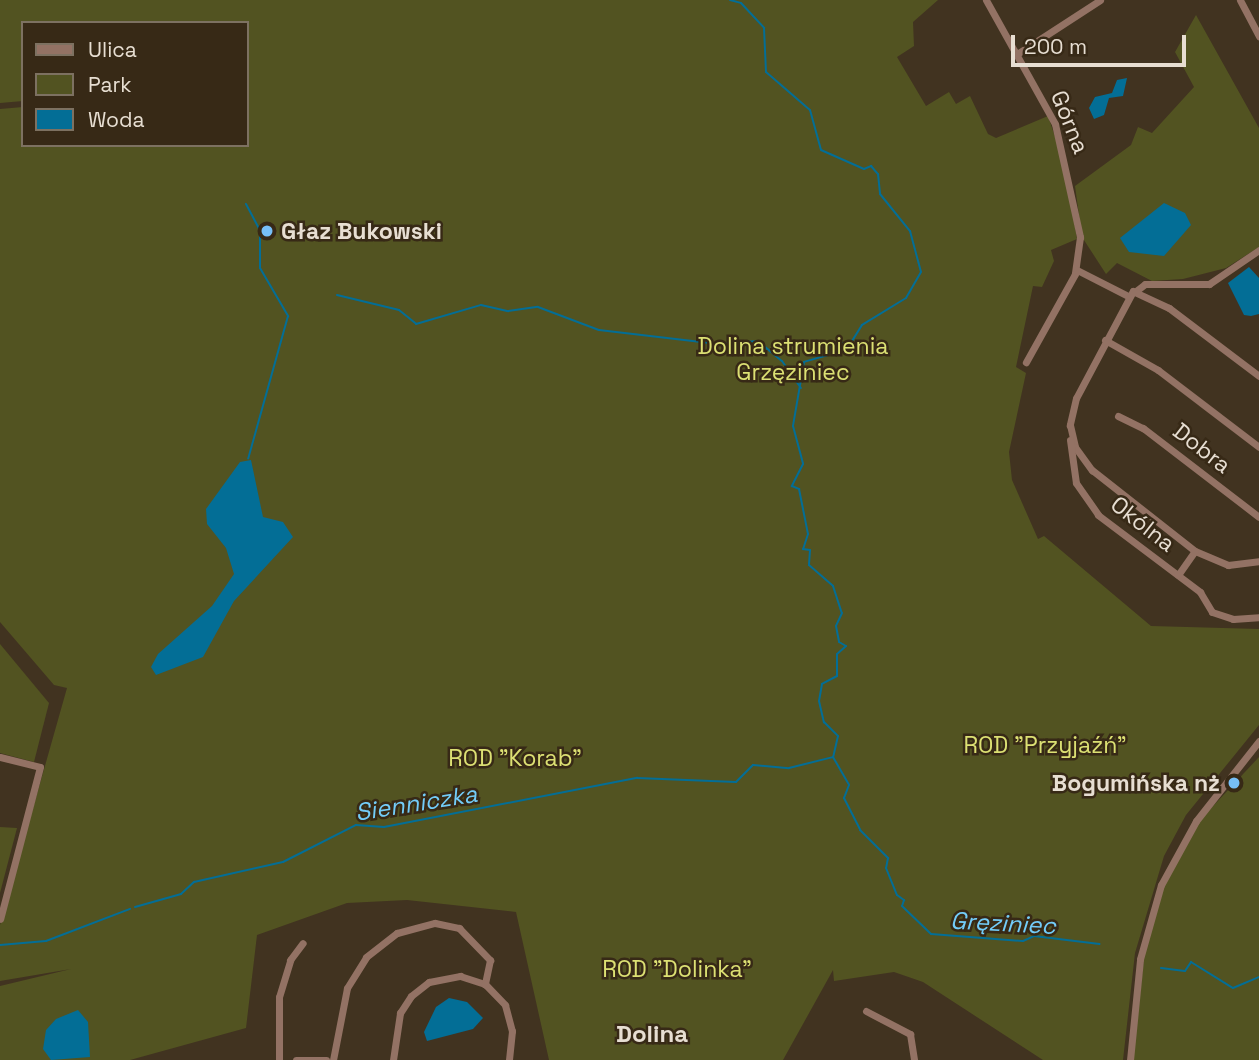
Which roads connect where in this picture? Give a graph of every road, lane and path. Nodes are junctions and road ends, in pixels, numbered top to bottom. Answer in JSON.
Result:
{"nodes":[{"id":1,"x":986,"y":0,"type":"edge"},
{"id":2,"x":1100,"y":0,"type":"edge"},
{"id":3,"x":1240,"y":0,"type":"edge"},
{"id":4,"x":1259,"y":36,"type":"edge"},
{"id":5,"x":1017,"y":54,"type":"junction"},
{"id":6,"x":1259,"y":250,"type":"edge"},
{"id":7,"x":1077,"y":270,"type":"junction"},
{"id":8,"x":1136,"y":290,"type":"junction"},
{"id":9,"x":1128,"y":296,"type":"junction"},
{"id":10,"x":1105,"y":340,"type":"junction"},
{"id":11,"x":1026,"y":362,"type":"dead end"},
{"id":12,"x":1259,"y":376,"type":"edge"},
{"id":13,"x":1118,"y":416,"type":"dead end"},
{"id":14,"x":1070,"y":433,"type":"junction"},
{"id":15,"x":1259,"y":447,"type":"edge"},
{"id":16,"x":1259,"y":517,"type":"edge"},
{"id":17,"x":1195,"y":551,"type":"junction"},
{"id":18,"x":1259,"y":561,"type":"edge"},
{"id":19,"x":1178,"y":575,"type":"junction"},
{"id":20,"x":1259,"y":617,"type":"edge"},
{"id":21,"x":1259,"y":741,"type":"edge"},
{"id":22,"x":0,"y":757,"type":"edge"},
{"id":23,"x":0,"y":919,"type":"edge"},
{"id":24,"x":303,"y":943,"type":"dead end"},
{"id":25,"x":485,"y":984,"type":"junction"},
{"id":26,"x":866,"y":1011,"type":"dead end"},
{"id":27,"x":915,"y":1059,"type":"edge"},
{"id":28,"x":279,"y":1060,"type":"edge"},
{"id":29,"x":296,"y":1060,"type":"edge"},
{"id":30,"x":326,"y":1060,"type":"edge"},
{"id":31,"x":333,"y":1060,"type":"edge"},
{"id":32,"x":393,"y":1060,"type":"edge"},
{"id":33,"x":509,"y":1060,"type":"edge"},
{"id":34,"x":924,"y":1060,"type":"edge"},
{"id":35,"x":1130,"y":1060,"type":"edge"}],
"edges":[{"from":1,"to":5,"type":"street","name":"Górna"},
{"from":2,"to":5,"type":"street"},
{"from":3,"to":4,"type":"street"},
{"from":5,"to":7,"type":"street","name":"Górna"},
{"from":6,"to":8,"type":"street"},
{"from":7,"to":9,"type":"street"},
{"from":7,"to":11,"type":"street","name":"Górna"},
{"from":8,"to":9,"type":"street"},
{"from":8,"to":12,"type":"street"},
{"from":9,"to":10,"type":"street","name":"Okólna"},
{"from":10,"to":14,"type":"street","name":"Okólna"},
{"from":10,"to":15,"type":"street"},
{"from":13,"to":16,"type":"street","name":"Dobra"},
{"from":14,"to":17,"type":"street","name":"Okólna"},
{"from":14,"to":19,"type":"street","name":"Okólna"},
{"from":17,"to":18,"type":"street","name":"Okólna"},
{"from":17,"to":19,"type":"street","name":"Okólna"},
{"from":19,"to":20,"type":"street"},
{"from":21,"to":35,"type":"street"},
{"from":22,"to":23,"type":"street"},
{"from":24,"to":28,"type":"street"},
{"from":25,"to":31,"type":"street"},
{"from":25,"to":32,"type":"street"},
{"from":25,"to":33,"type":"street"},
{"from":26,"to":27,"type":"street"},
{"from":27,"to":34,"type":"street"},
{"from":29,"to":30,"type":"street"}]}
